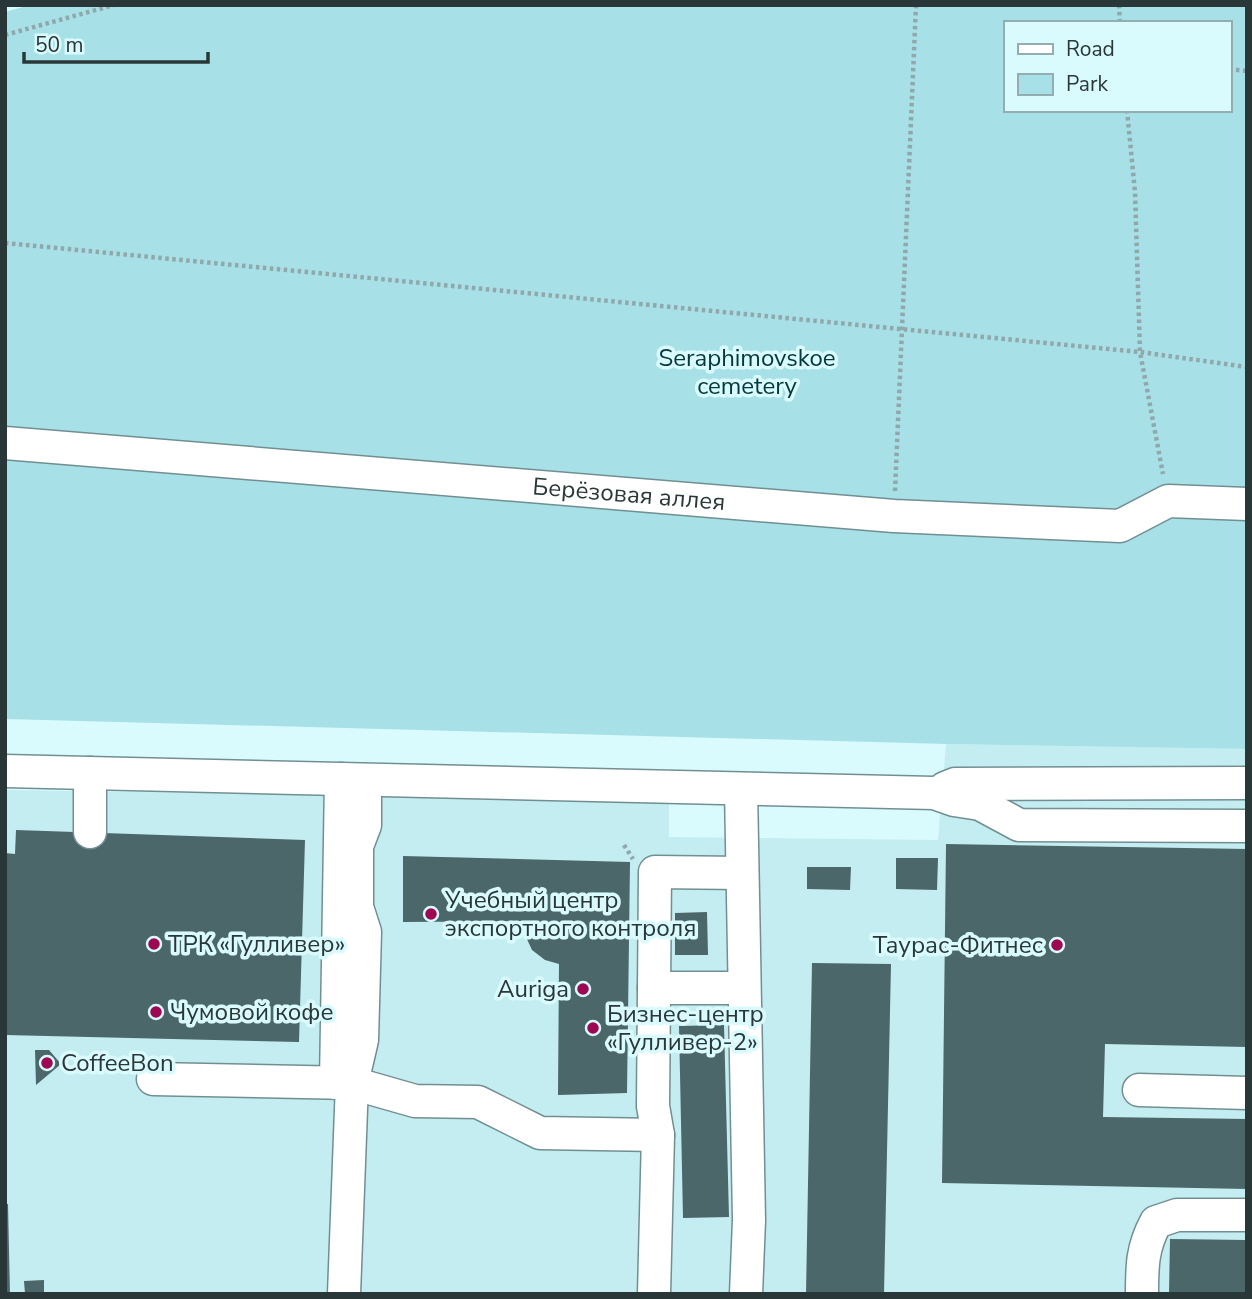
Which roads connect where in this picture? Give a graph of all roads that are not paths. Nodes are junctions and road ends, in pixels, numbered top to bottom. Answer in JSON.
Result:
{"nodes":[{"id":1,"x":5,"y":443,"type":"edge"},
{"id":2,"x":1247,"y":504,"type":"edge"},
{"id":3,"x":5,"y":771,"type":"edge"},
{"id":4,"x":90,"y":773,"type":"junction"},
{"id":5,"x":353,"y":779,"type":"junction"},
{"id":6,"x":1247,"y":783,"type":"edge"},
{"id":7,"x":741,"y":789,"type":"junction"},
{"id":8,"x":934,"y":793,"type":"junction"},
{"id":9,"x":1247,"y":826,"type":"edge"},
{"id":10,"x":90,"y":832,"type":"dead end"},
{"id":11,"x":742,"y":873,"type":"junction"},
{"id":12,"x":654,"y":988,"type":"junction"},
{"id":13,"x":744,"y":988,"type":"junction"},
{"id":14,"x":153,"y":1079,"type":"dead end"},
{"id":15,"x":344,"y":1083,"type":"junction"},
{"id":16,"x":1139,"y":1090,"type":"dead end"},
{"id":17,"x":1247,"y":1093,"type":"edge"},
{"id":18,"x":658,"y":1135,"type":"junction"},
{"id":19,"x":1247,"y":1215,"type":"edge"},
{"id":20,"x":344,"y":1294,"type":"edge"},
{"id":21,"x":654,"y":1294,"type":"edge"},
{"id":22,"x":746,"y":1294,"type":"edge"},
{"id":23,"x":1142,"y":1294,"type":"edge"}],
"edges":[{"from":1,"to":2,"type":"street","name":"Берёзовая аллея"},
{"from":3,"to":4,"type":"street"},
{"from":4,"to":5,"type":"street"},
{"from":4,"to":10,"type":"street"},
{"from":5,"to":7,"type":"street"},
{"from":5,"to":15,"type":"street"},
{"from":5,"to":15,"type":"street"},
{"from":6,"to":8,"type":"street"},
{"from":7,"to":8,"type":"street"},
{"from":7,"to":11,"type":"street"},
{"from":8,"to":9,"type":"street"},
{"from":11,"to":12,"type":"street"},
{"from":11,"to":13,"type":"street"},
{"from":12,"to":13,"type":"street"},
{"from":12,"to":18,"type":"street"},
{"from":13,"to":22,"type":"street"},
{"from":14,"to":15,"type":"street"},
{"from":15,"to":18,"type":"street"},
{"from":15,"to":20,"type":"street"},
{"from":16,"to":17,"type":"street"},
{"from":18,"to":21,"type":"street"},
{"from":19,"to":23,"type":"street"}]}
